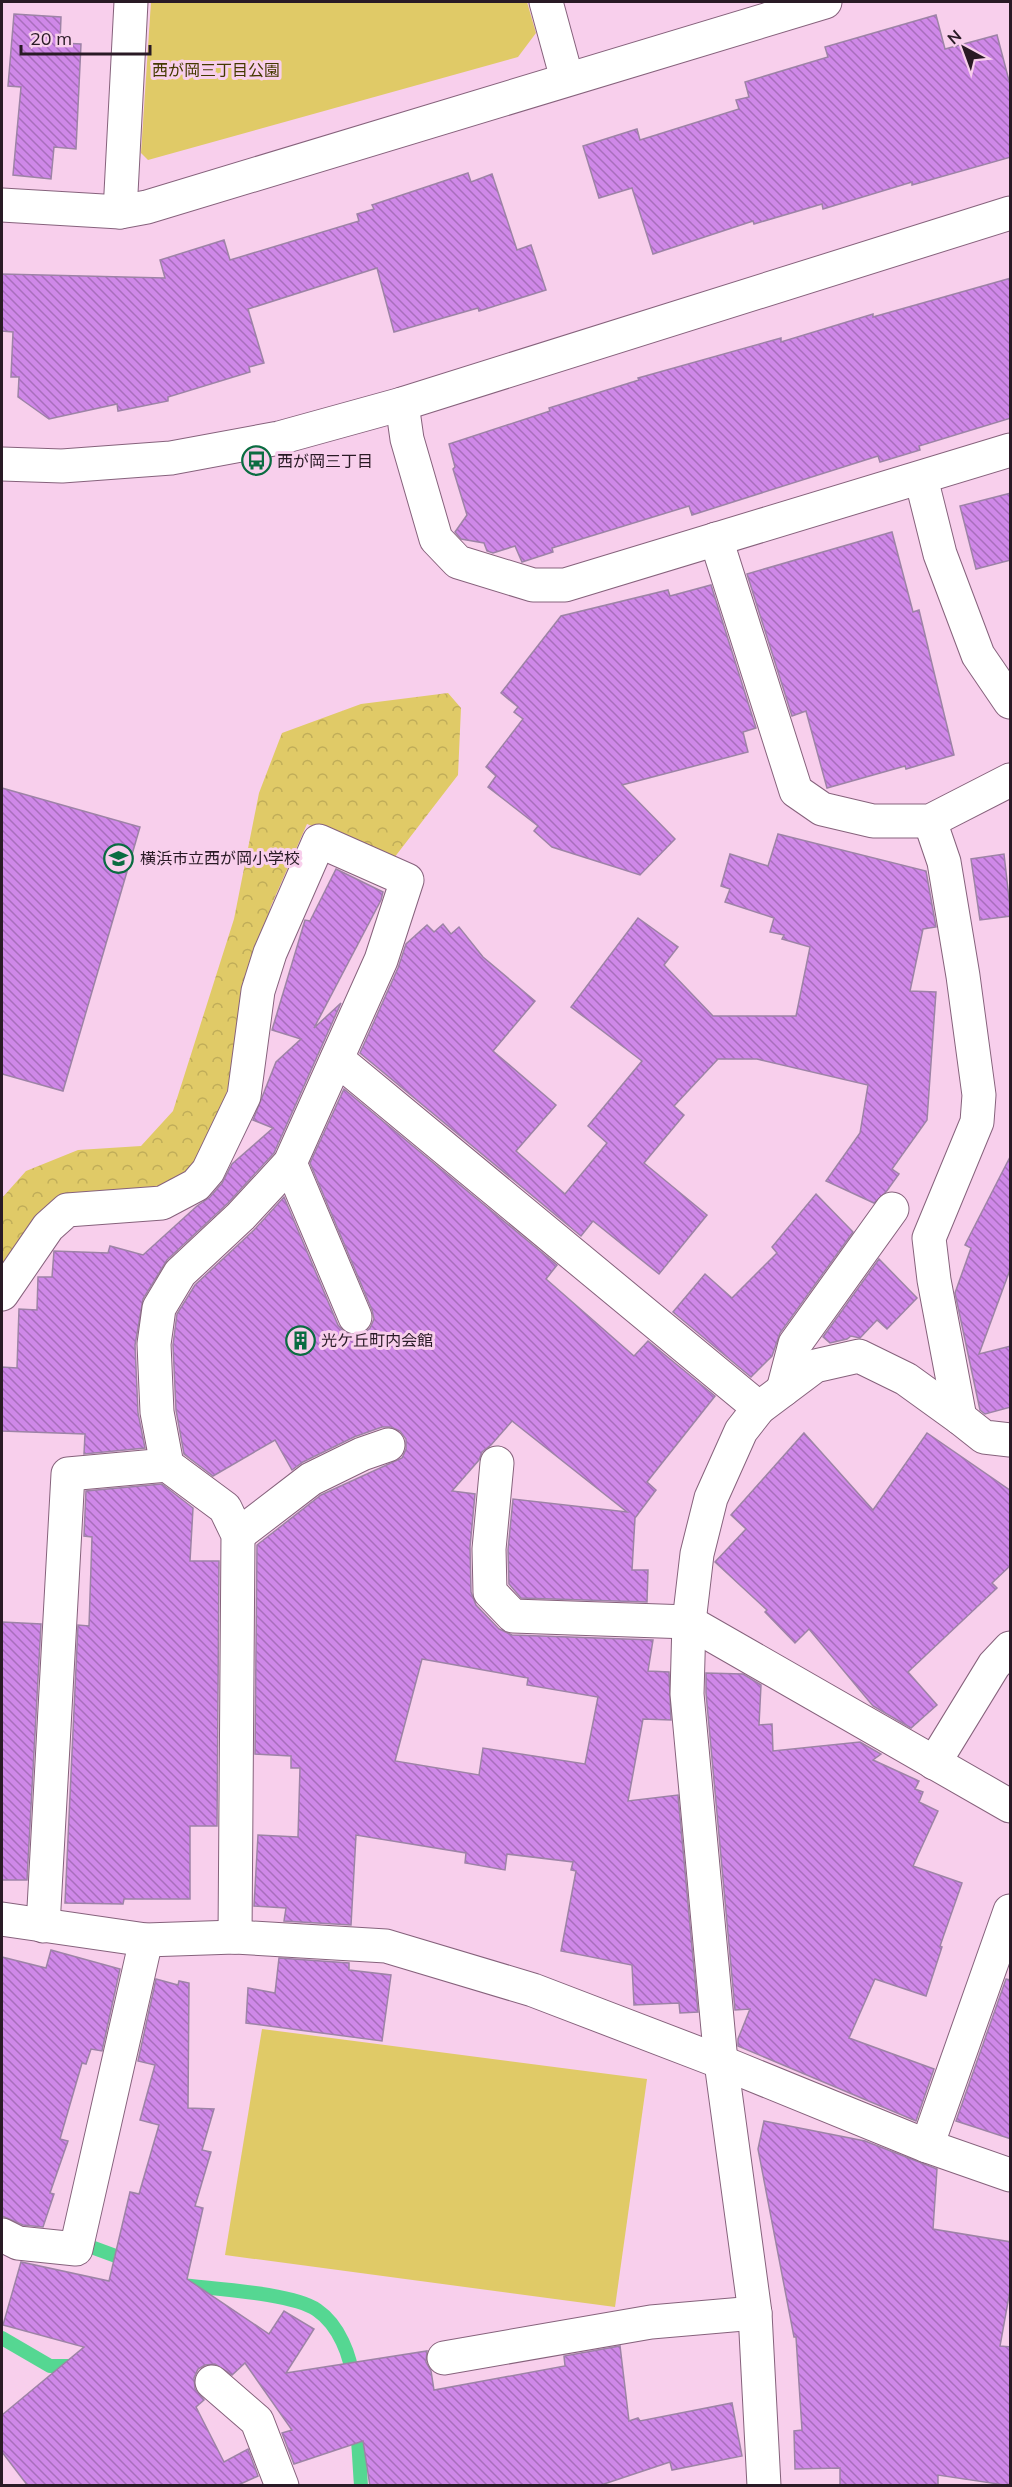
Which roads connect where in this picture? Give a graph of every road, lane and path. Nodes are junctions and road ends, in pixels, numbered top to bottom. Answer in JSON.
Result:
{"nodes":[{"id":1,"x":131,"y":2,"type":"edge"},
{"id":2,"x":546,"y":2,"type":"edge"},
{"id":3,"x":825,"y":2,"type":"edge"},
{"id":4,"x":772,"y":9,"type":"edge"},
{"id":5,"x":567,"y":79,"type":"junction"},
{"id":6,"x":2,"y":205,"type":"edge"},
{"id":7,"x":120,"y":212,"type":"junction"},
{"id":8,"x":1011,"y":213,"type":"edge"},
{"id":9,"x":402,"y":404,"type":"junction"},
{"id":10,"x":1011,"y":450,"type":"edge"},
{"id":11,"x":2,"y":464,"type":"edge"},
{"id":12,"x":921,"y":478,"type":"junction"},
{"id":13,"x":716,"y":538,"type":"junction"},
{"id":14,"x":1011,"y":702,"type":"edge"},
{"id":15,"x":1011,"y":780,"type":"edge"},
{"id":16,"x":930,"y":821,"type":"junction"},
{"id":17,"x":337,"y":1059,"type":"junction"},
{"id":18,"x":290,"y":1163,"type":"junction"},
{"id":19,"x":892,"y":1209,"type":"dead end"},
{"id":20,"x":2,"y":1294,"type":"edge"},
{"id":21,"x":354,"y":1317,"type":"dead end"},
{"id":22,"x":771,"y":1399,"type":"junction"},
{"id":23,"x":960,"y":1418,"type":"junction"},
{"id":24,"x":1011,"y":1440,"type":"edge"},
{"id":25,"x":388,"y":1445,"type":"dead end"},
{"id":26,"x":496,"y":1463,"type":"dead end"},
{"id":27,"x":167,"y":1465,"type":"junction"},
{"id":28,"x":238,"y":1535,"type":"junction"},
{"id":29,"x":688,"y":1622,"type":"junction"},
{"id":30,"x":1011,"y":1648,"type":"edge"},
{"id":31,"x":934,"y":1762,"type":"junction"},
{"id":32,"x":1011,"y":1806,"type":"edge"},
{"id":33,"x":1011,"y":1911,"type":"edge"},
{"id":34,"x":2,"y":1919,"type":"edge"},
{"id":35,"x":43,"y":1926,"type":"junction"},
{"id":36,"x":235,"y":1937,"type":"junction"},
{"id":37,"x":146,"y":1940,"type":"junction"},
{"id":38,"x":721,"y":2062,"type":"junction"},
{"id":39,"x":927,"y":2146,"type":"junction"},
{"id":40,"x":1011,"y":2175,"type":"edge"},
{"id":41,"x":2,"y":2235,"type":"edge"},
{"id":42,"x":755,"y":2313,"type":"junction"},
{"id":43,"x":444,"y":2358,"type":"dead end"},
{"id":44,"x":212,"y":2382,"type":"dead end"},
{"id":45,"x":757,"y":2484,"type":"edge"},
{"id":46,"x":282,"y":2486,"type":"edge"}],
"edges":[{"from":1,"to":7,"type":"street"},
{"from":2,"to":5,"type":"street"},
{"from":3,"to":4,"type":"street"},
{"from":4,"to":5,"type":"street"},
{"from":5,"to":7,"type":"street"},
{"from":6,"to":7,"type":"street"},
{"from":8,"to":9,"type":"street"},
{"from":9,"to":11,"type":"street"},
{"from":9,"to":13,"type":"street"},
{"from":10,"to":12,"type":"street"},
{"from":12,"to":13,"type":"street"},
{"from":12,"to":14,"type":"street"},
{"from":13,"to":16,"type":"street"},
{"from":15,"to":16,"type":"street"},
{"from":16,"to":23,"type":"street"},
{"from":17,"to":18,"type":"street"},
{"from":17,"to":20,"type":"street"},
{"from":17,"to":22,"type":"street"},
{"from":18,"to":21,"type":"street"},
{"from":18,"to":27,"type":"street"},
{"from":19,"to":22,"type":"street"},
{"from":22,"to":23,"type":"street"},
{"from":22,"to":29,"type":"street"},
{"from":23,"to":24,"type":"street"},
{"from":25,"to":28,"type":"street"},
{"from":26,"to":29,"type":"street"},
{"from":27,"to":28,"type":"street"},
{"from":27,"to":35,"type":"street"},
{"from":28,"to":36,"type":"street"},
{"from":29,"to":31,"type":"street"},
{"from":29,"to":38,"type":"street"},
{"from":30,"to":31,"type":"street"},
{"from":31,"to":32,"type":"street"},
{"from":33,"to":39,"type":"street"},
{"from":34,"to":35,"type":"street"},
{"from":35,"to":37,"type":"street"},
{"from":36,"to":37,"type":"street"},
{"from":36,"to":38,"type":"street"},
{"from":37,"to":41,"type":"street"},
{"from":38,"to":39,"type":"street"},
{"from":38,"to":42,"type":"street"},
{"from":39,"to":40,"type":"street"},
{"from":42,"to":43,"type":"street"},
{"from":42,"to":45,"type":"street"},
{"from":44,"to":46,"type":"street"}]}
